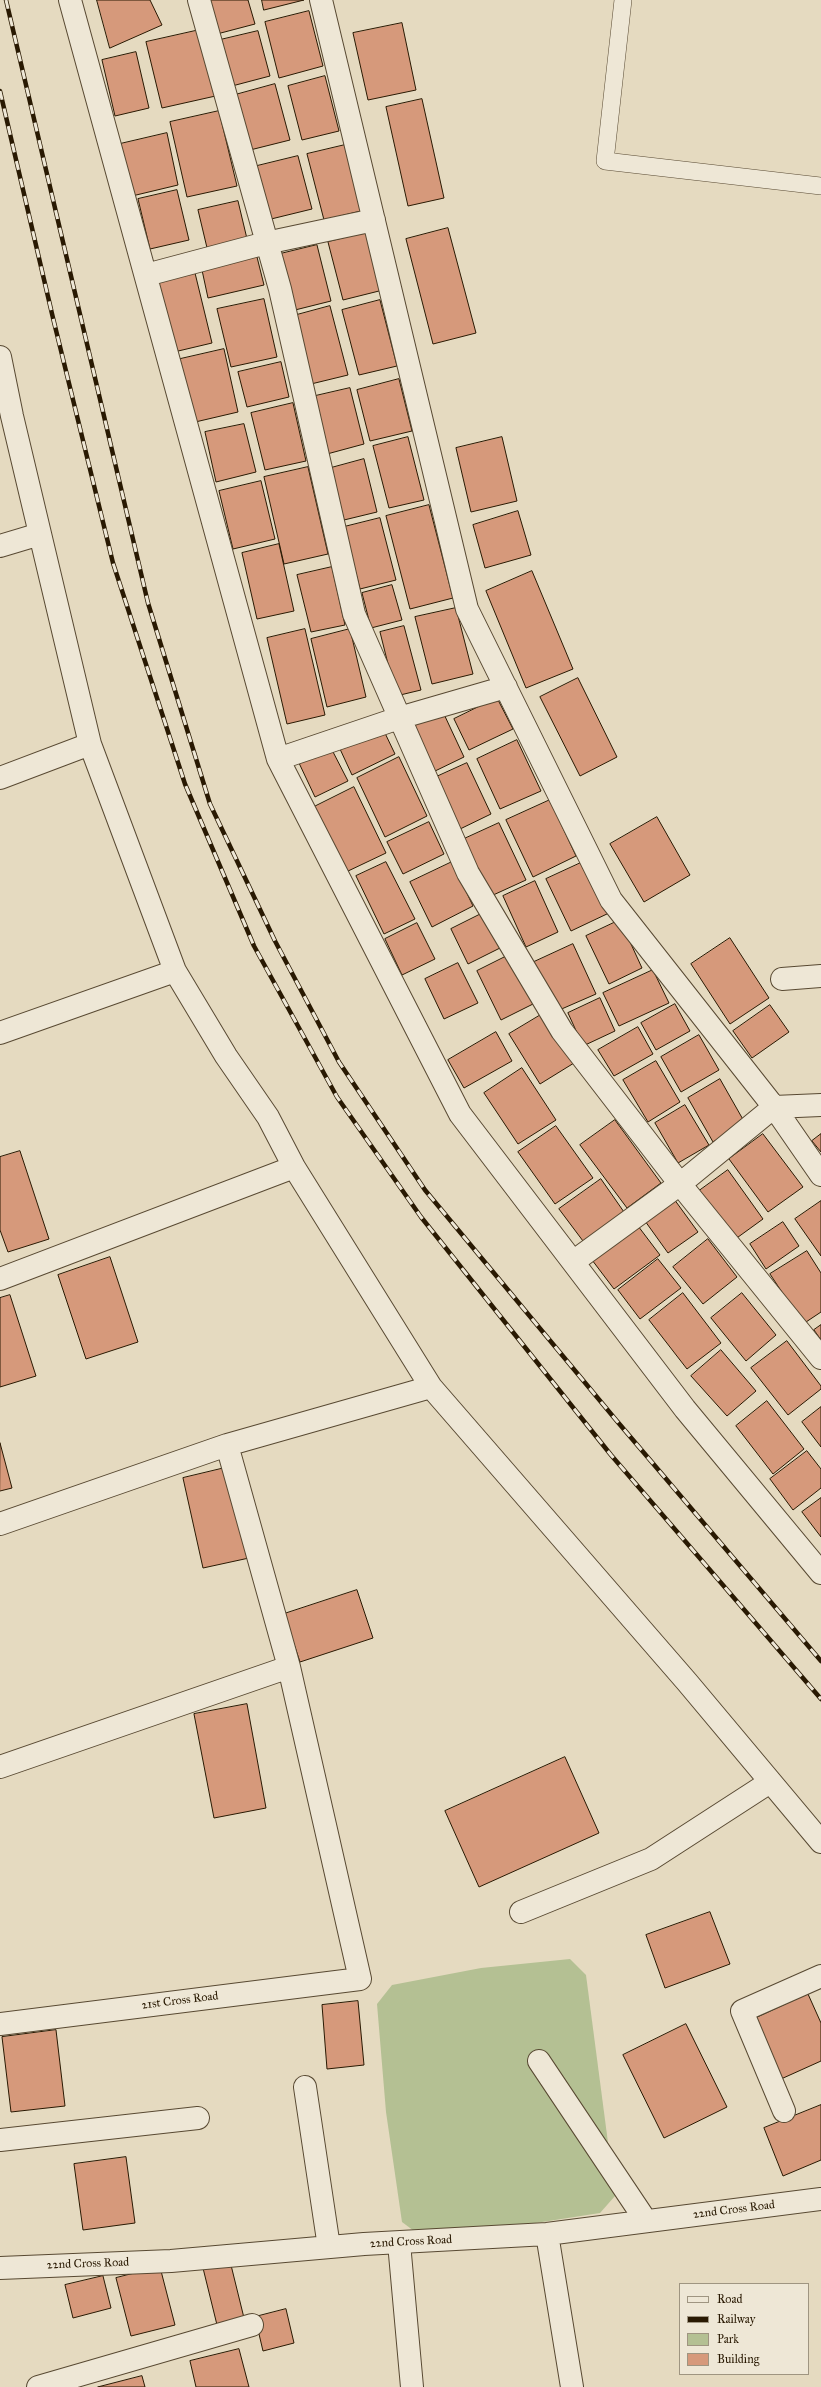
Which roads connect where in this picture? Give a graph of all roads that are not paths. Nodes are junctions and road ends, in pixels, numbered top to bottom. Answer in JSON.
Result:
{"nodes":[{"id":1,"x":70,"y":0,"type":"edge"},
{"id":2,"x":199,"y":0,"type":"edge"},
{"id":3,"x":321,"y":0,"type":"edge"},
{"id":4,"x":624,"y":0,"type":"edge"},
{"id":5,"x":821,"y":186,"type":"edge"},
{"id":6,"x":374,"y":220,"type":"junction"},
{"id":7,"x":266,"y":244,"type":"junction"},
{"id":8,"x":146,"y":275,"type":"junction"},
{"id":9,"x":0,"y":357,"type":"edge"},
{"id":10,"x":6,"y":417,"type":"edge"},
{"id":11,"x":40,"y":534,"type":"junction"},
{"id":12,"x":0,"y":546,"type":"edge"},
{"id":13,"x":506,"y":688,"type":"junction"},
{"id":14,"x":400,"y":718,"type":"junction"},
{"id":15,"x":90,"y":744,"type":"junction"},
{"id":16,"x":278,"y":759,"type":"junction"},
{"id":17,"x":0,"y":778,"type":"edge"},
{"id":18,"x":174,"y":971,"type":"junction"},
{"id":19,"x":821,"y":976,"type":"edge"},
{"id":20,"x":782,"y":979,"type":"dead end"},
{"id":21,"x":0,"y":1033,"type":"edge"},
{"id":22,"x":821,"y":1105,"type":"edge"},
{"id":23,"x":774,"y":1107,"type":"junction"},
{"id":24,"x":294,"y":1167,"type":"junction"},
{"id":25,"x":821,"y":1174,"type":"edge"},
{"id":26,"x":680,"y":1184,"type":"junction"},
{"id":27,"x":573,"y":1262,"type":"junction"},
{"id":28,"x":0,"y":1279,"type":"edge"},
{"id":29,"x":821,"y":1358,"type":"edge"},
{"id":30,"x":431,"y":1387,"type":"junction"},
{"id":31,"x":227,"y":1444,"type":"junction"},
{"id":32,"x":0,"y":1524,"type":"edge"},
{"id":33,"x":821,"y":1573,"type":"edge"},
{"id":34,"x":289,"y":1666,"type":"junction"},
{"id":35,"x":0,"y":1767,"type":"edge"},
{"id":36,"x":770,"y":1782,"type":"junction"},
{"id":37,"x":821,"y":1842,"type":"edge"},
{"id":38,"x":521,"y":1912,"type":"dead end"},
{"id":39,"x":821,"y":1976,"type":"edge"},
{"id":40,"x":0,"y":2024,"type":"edge"},
{"id":41,"x":539,"y":2061,"type":"dead end"},
{"id":42,"x":305,"y":2087,"type":"dead end"},
{"id":43,"x":784,"y":2111,"type":"dead end"},
{"id":44,"x":198,"y":2118,"type":"dead end"},
{"id":45,"x":0,"y":2140,"type":"edge"},
{"id":46,"x":821,"y":2199,"type":"edge"},
{"id":47,"x":646,"y":2221,"type":"junction"},
{"id":48,"x":547,"y":2234,"type":"junction"},
{"id":49,"x":399,"y":2242,"type":"junction"},
{"id":50,"x":330,"y":2247,"type":"junction"},
{"id":51,"x":0,"y":2268,"type":"edge"},
{"id":52,"x":252,"y":2325,"type":"dead end"},
{"id":53,"x":38,"y":2387,"type":"edge"},
{"id":54,"x":412,"y":2387,"type":"edge"},
{"id":55,"x":572,"y":2387,"type":"edge"}],
"edges":[{"from":1,"to":8,"type":"street"},
{"from":2,"to":7,"type":"street"},
{"from":3,"to":6,"type":"street"},
{"from":4,"to":5,"type":"lane"},
{"from":6,"to":7,"type":"street"},
{"from":6,"to":13,"type":"street"},
{"from":7,"to":8,"type":"street"},
{"from":7,"to":14,"type":"street"},
{"from":8,"to":16,"type":"street"},
{"from":9,"to":10,"type":"street"},
{"from":10,"to":11,"type":"street"},
{"from":11,"to":12,"type":"street"},
{"from":11,"to":15,"type":"street"},
{"from":13,"to":14,"type":"street"},
{"from":13,"to":23,"type":"street"},
{"from":14,"to":16,"type":"street"},
{"from":14,"to":26,"type":"street"},
{"from":15,"to":17,"type":"street"},
{"from":15,"to":18,"type":"street"},
{"from":16,"to":27,"type":"street"},
{"from":18,"to":21,"type":"street"},
{"from":18,"to":24,"type":"street"},
{"from":19,"to":20,"type":"street"},
{"from":22,"to":23,"type":"street"},
{"from":23,"to":25,"type":"street"},
{"from":23,"to":26,"type":"street"},
{"from":24,"to":28,"type":"street"},
{"from":24,"to":30,"type":"street"},
{"from":26,"to":27,"type":"street"},
{"from":26,"to":29,"type":"street"},
{"from":27,"to":33,"type":"street"},
{"from":30,"to":31,"type":"street"},
{"from":30,"to":36,"type":"street"},
{"from":31,"to":32,"type":"street"},
{"from":31,"to":34,"type":"street"},
{"from":34,"to":35,"type":"street"},
{"from":34,"to":40,"type":"street","name":"21st Cross Road"},
{"from":36,"to":37,"type":"street"},
{"from":36,"to":38,"type":"street"},
{"from":39,"to":43,"type":"street"},
{"from":41,"to":47,"type":"street"},
{"from":42,"to":50,"type":"street"},
{"from":44,"to":45,"type":"street"},
{"from":46,"to":47,"type":"street","name":"22nd Cross Road"},
{"from":47,"to":48,"type":"street","name":"22nd Cross Road"},
{"from":48,"to":49,"type":"street","name":"22nd Cross Road"},
{"from":48,"to":55,"type":"street"},
{"from":49,"to":50,"type":"street","name":"22nd Cross Road"},
{"from":49,"to":54,"type":"street"},
{"from":50,"to":51,"type":"street","name":"22nd Cross Road"},
{"from":52,"to":53,"type":"street"}]}
